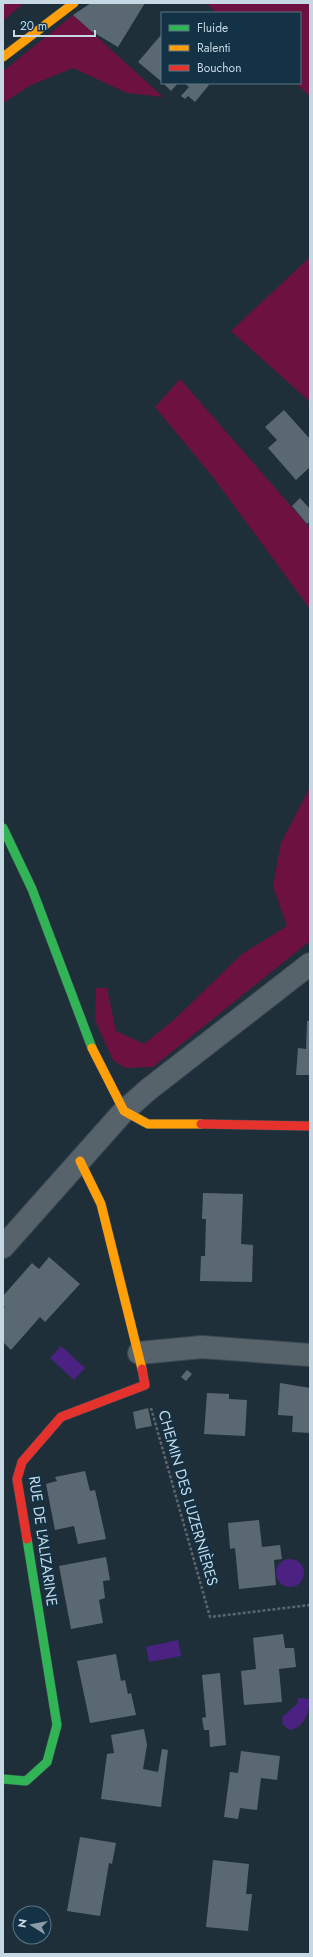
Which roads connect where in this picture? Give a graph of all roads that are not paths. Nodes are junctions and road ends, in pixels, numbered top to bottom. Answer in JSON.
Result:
{"nodes":[{"id":1,"x":74,"y":3,"type":"edge"},
{"id":2,"x":3,"y":57,"type":"edge"},
{"id":3,"x":3,"y":828,"type":"edge"},
{"id":4,"x":310,"y":964,"type":"edge"},
{"id":5,"x":124,"y":1111,"type":"junction"},
{"id":6,"x":310,"y":1126,"type":"edge"},
{"id":7,"x":80,"y":1161,"type":"junction"},
{"id":8,"x":3,"y":1247,"type":"edge"},
{"id":9,"x":138,"y":1353,"type":"junction"},
{"id":10,"x":310,"y":1355,"type":"edge"},
{"id":11,"x":3,"y":1779,"type":"edge"}],
"edges":[{"from":1,"to":2,"type":"street"},
{"from":3,"to":5,"type":"street"},
{"from":4,"to":5,"type":"street"},
{"from":5,"to":6,"type":"street"},
{"from":5,"to":7,"type":"street"},
{"from":7,"to":8,"type":"street"},
{"from":7,"to":9,"type":"street"},
{"from":9,"to":10,"type":"street"},
{"from":9,"to":11,"type":"street","name":"RUE DE L'ALIZARINE"}]}
